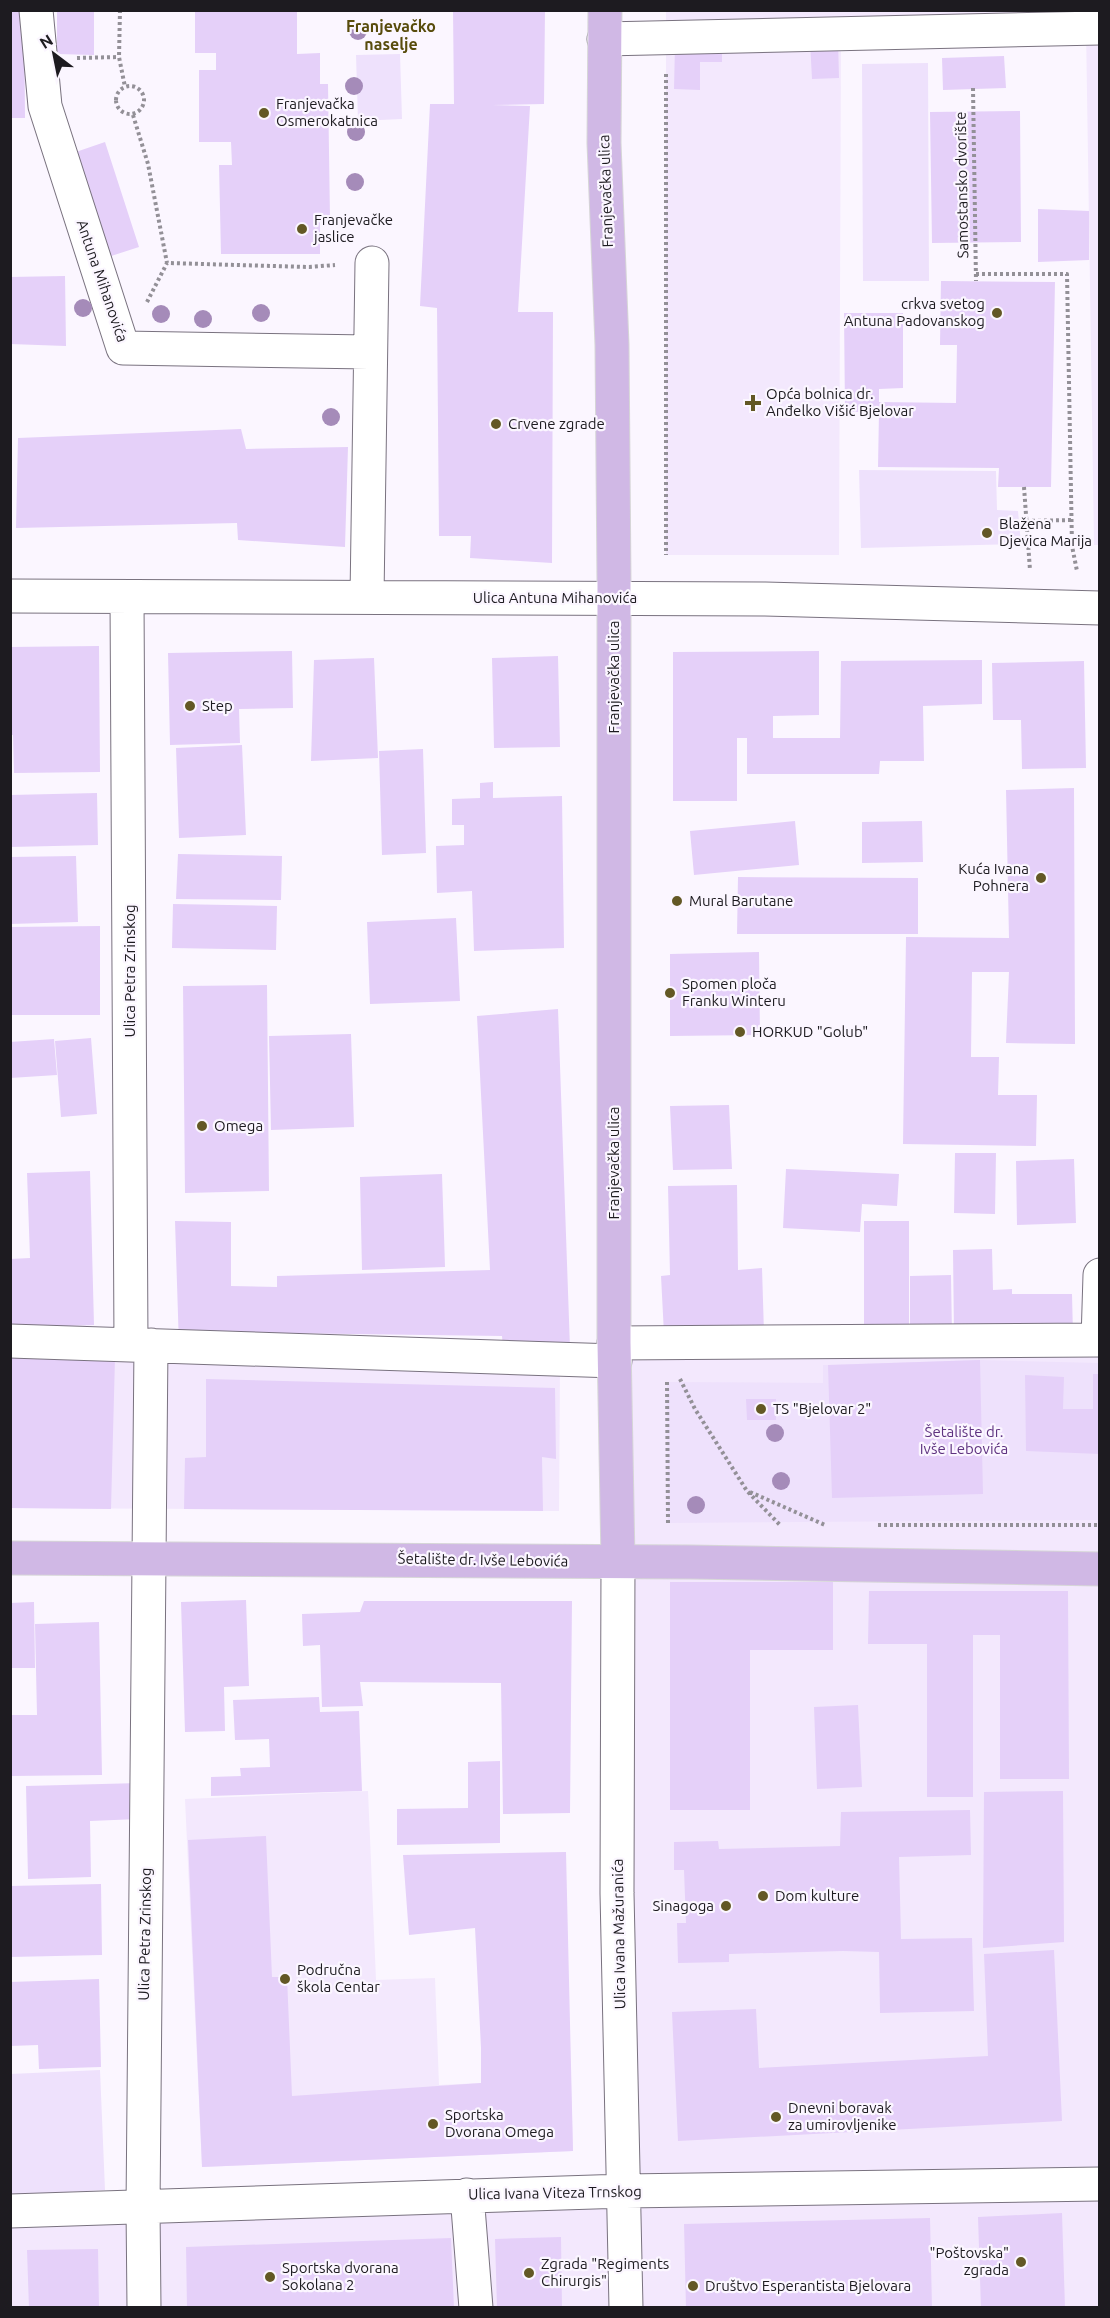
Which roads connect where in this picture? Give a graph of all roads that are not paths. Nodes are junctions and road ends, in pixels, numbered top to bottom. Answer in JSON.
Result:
{"nodes":[{"id":1,"x":36,"y":10,"type":"edge"},
{"id":2,"x":605,"y":25,"type":"edge"},
{"id":3,"x":1100,"y":27,"type":"edge"},
{"id":4,"x":372,"y":263,"type":"road end"},
{"id":5,"x":369,"y":352,"type":"junction"},
{"id":6,"x":10,"y":596,"type":"edge"},
{"id":7,"x":127,"y":597,"type":"junction"},
{"id":8,"x":367,"y":597,"type":"junction"},
{"id":9,"x":614,"y":598,"type":"junction"},
{"id":10,"x":1100,"y":608,"type":"edge"},
{"id":11,"x":1100,"y":1275,"type":"edge"},
{"id":12,"x":1099,"y":1340,"type":"edge"},
{"id":13,"x":10,"y":1341,"type":"edge"},
{"id":14,"x":141,"y":1345,"type":"junction"},
{"id":15,"x":615,"y":1352,"type":"junction"},
{"id":16,"x":10,"y":1558,"type":"edge"},
{"id":17,"x":149,"y":1560,"type":"junction"},
{"id":18,"x":618,"y":1561,"type":"junction"},
{"id":19,"x":1100,"y":1569,"type":"edge"},
{"id":20,"x":1100,"y":2184,"type":"edge"},
{"id":21,"x":625,"y":2191,"type":"junction"},
{"id":22,"x":467,"y":2195,"type":"junction"},
{"id":23,"x":142,"y":2206,"type":"junction"},
{"id":24,"x":10,"y":2211,"type":"edge"},
{"id":25,"x":144,"y":2307,"type":"edge"},
{"id":26,"x":476,"y":2307,"type":"edge"},
{"id":27,"x":626,"y":2307,"type":"edge"}],
"edges":[{"from":1,"to":5,"type":"street","name":"Antuna Mihanovića"},
{"from":2,"to":3,"type":"street"},
{"from":2,"to":9,"type":"main road","name":"Franjevačka ulica"},
{"from":4,"to":5,"type":"street"},
{"from":5,"to":8,"type":"street"},
{"from":6,"to":7,"type":"street","name":"Ulica Antuna Mihanovića"},
{"from":7,"to":8,"type":"street","name":"Ulica Antuna Mihanovića"},
{"from":7,"to":14,"type":"street","name":"Ulica Petra Zrinskog"},
{"from":8,"to":9,"type":"street","name":"Ulica Antuna Mihanovića"},
{"from":9,"to":10,"type":"street","name":"Ulica Antuna Mihanovića"},
{"from":9,"to":15,"type":"main road","name":"Franjevačka ulica"},
{"from":11,"to":12,"type":"street"},
{"from":12,"to":15,"type":"street"},
{"from":13,"to":14,"type":"street"},
{"from":14,"to":15,"type":"street"},
{"from":14,"to":17,"type":"street","name":"Ulica Petra Zrinskog"},
{"from":15,"to":18,"type":"main road","name":"Franjevačka ulica"},
{"from":16,"to":17,"type":"main road","name":"Šetalište dr. Ivše Lebovića"},
{"from":17,"to":18,"type":"main road","name":"Šetalište dr. Ivše Lebovića"},
{"from":17,"to":23,"type":"street","name":"Ulica Petra Zrinskog"},
{"from":18,"to":19,"type":"main road","name":"Šetalište dr. Ivše Lebovića"},
{"from":18,"to":21,"type":"street","name":"Ulica Ivana Mažuranića"},
{"from":20,"to":21,"type":"street","name":"Ulica Ivana Viteza Trnskog"},
{"from":21,"to":22,"type":"street","name":"Ulica Ivana Viteza Trnskog"},
{"from":21,"to":27,"type":"street","name":"Ulica Ivana Mažuranića"},
{"from":22,"to":23,"type":"street","name":"Ulica Ivana Viteza Trnskog"},
{"from":22,"to":26,"type":"street"},
{"from":23,"to":24,"type":"street","name":"Ulica Ivana Viteza Trnskog"},
{"from":23,"to":25,"type":"street","name":"Ulica Petra Zrinskog"}]}
